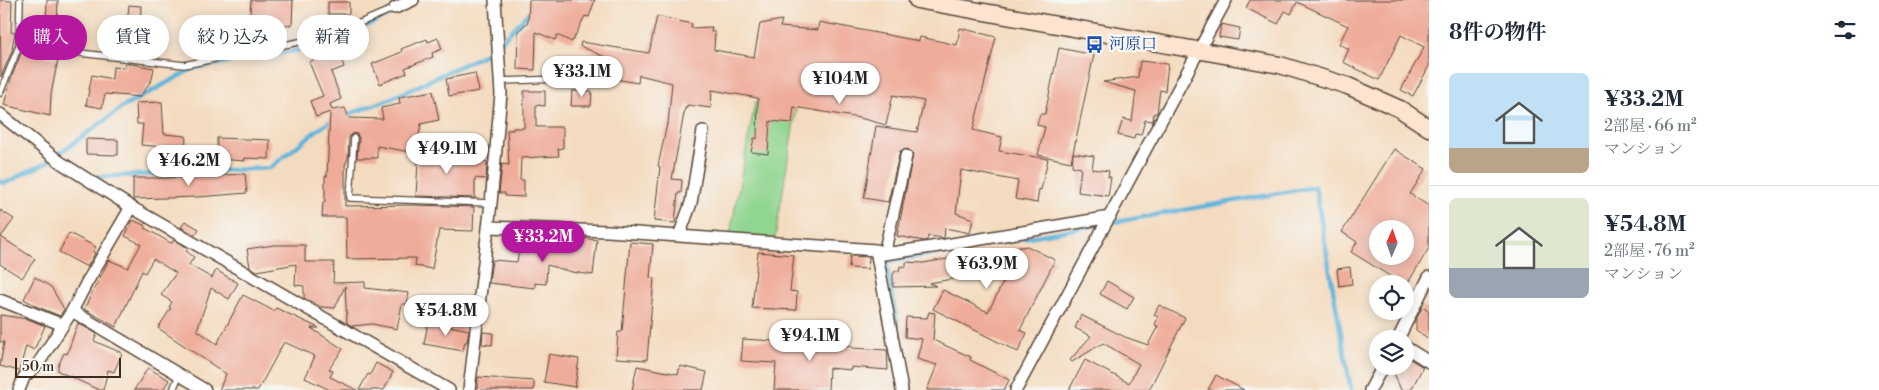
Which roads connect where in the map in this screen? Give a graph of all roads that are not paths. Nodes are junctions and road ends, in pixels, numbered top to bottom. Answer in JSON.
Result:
{"nodes":[{"id":1,"x":20,"y":0,"type":"edge"},
{"id":2,"x":495,"y":0,"type":"edge"},
{"id":3,"x":917,"y":0,"type":"edge"},
{"id":4,"x":1226,"y":0,"type":"edge"},
{"id":5,"x":410,"y":2,"type":"edge"},
{"id":6,"x":959,"y":4,"type":"edge"},
{"id":7,"x":395,"y":8,"type":"joint"},
{"id":8,"x":20,"y":15,"type":"edge"},
{"id":9,"x":1197,"y":50,"type":"junction"},
{"id":10,"x":87,"y":54,"type":"edge"},
{"id":11,"x":15,"y":56,"type":"edge"},
{"id":12,"x":562,"y":79,"type":"dead end"},
{"id":13,"x":500,"y":81,"type":"junction"},
{"id":14,"x":0,"y":92,"type":"edge"},
{"id":15,"x":0,"y":114,"type":"edge"},
{"id":16,"x":1429,"y":128,"type":"edge"},
{"id":17,"x":703,"y":131,"type":"dead end"},
{"id":18,"x":354,"y":138,"type":"dead end"},
{"id":19,"x":906,"y":156,"type":"dead end"},
{"id":20,"x":491,"y":203,"type":"junction"},
{"id":21,"x":131,"y":207,"type":"junction"},
{"id":22,"x":1110,"y":217,"type":"junction"},
{"id":23,"x":488,"y":227,"type":"junction"},
{"id":24,"x":679,"y":236,"type":"junction"},
{"id":25,"x":881,"y":254,"type":"junction"},
{"id":26,"x":1429,"y":277,"type":"edge"},
{"id":27,"x":0,"y":300,"type":"edge"},
{"id":28,"x":72,"y":311,"type":"junction"},
{"id":29,"x":63,"y":325,"type":"junction"},
{"id":30,"x":1402,"y":330,"type":"edge"},
{"id":31,"x":1414,"y":353,"type":"edge"},
{"id":32,"x":1429,"y":362,"type":"edge"},
{"id":33,"x":179,"y":375,"type":"junction"},
{"id":34,"x":1378,"y":375,"type":"edge"},
{"id":35,"x":19,"y":390,"type":"edge"},
{"id":36,"x":173,"y":390,"type":"edge"},
{"id":37,"x":204,"y":390,"type":"edge"},
{"id":38,"x":449,"y":390,"type":"edge"},
{"id":39,"x":469,"y":390,"type":"edge"},
{"id":40,"x":902,"y":390,"type":"edge"},
{"id":41,"x":1016,"y":390,"type":"edge"},
{"id":42,"x":1370,"y":390,"type":"edge"}],
"edges":[{"from":1,"to":8,"type":"lane"},
{"from":2,"to":13,"type":"street"},
{"from":3,"to":6,"type":"main road"},
{"from":4,"to":9,"type":"street"},
{"from":5,"to":7,"type":"street"},
{"from":6,"to":9,"type":"main road"},
{"from":7,"to":10,"type":"lane"},
{"from":9,"to":16,"type":"main road"},
{"from":9,"to":22,"type":"street"},
{"from":11,"to":14,"type":"lane"},
{"from":12,"to":13,"type":"lane"},
{"from":13,"to":20,"type":"street"},
{"from":15,"to":21,"type":"street"},
{"from":17,"to":24,"type":"street"},
{"from":18,"to":20,"type":"lane"},
{"from":19,"to":25,"type":"street"},
{"from":20,"to":23,"type":"street"},
{"from":21,"to":28,"type":"street"},
{"from":21,"to":38,"type":"street"},
{"from":22,"to":25,"type":"street"},
{"from":22,"to":41,"type":"street"},
{"from":23,"to":24,"type":"street"},
{"from":23,"to":39,"type":"street"},
{"from":24,"to":25,"type":"street"},
{"from":25,"to":40,"type":"street"},
{"from":26,"to":30,"type":"street"},
{"from":27,"to":29,"type":"street"},
{"from":28,"to":29,"type":"street"},
{"from":28,"to":33,"type":"street"},
{"from":29,"to":35,"type":"street"},
{"from":31,"to":32,"type":"street"},
{"from":33,"to":36,"type":"lane"},
{"from":33,"to":37,"type":"street"},
{"from":34,"to":42,"type":"street"}]}
